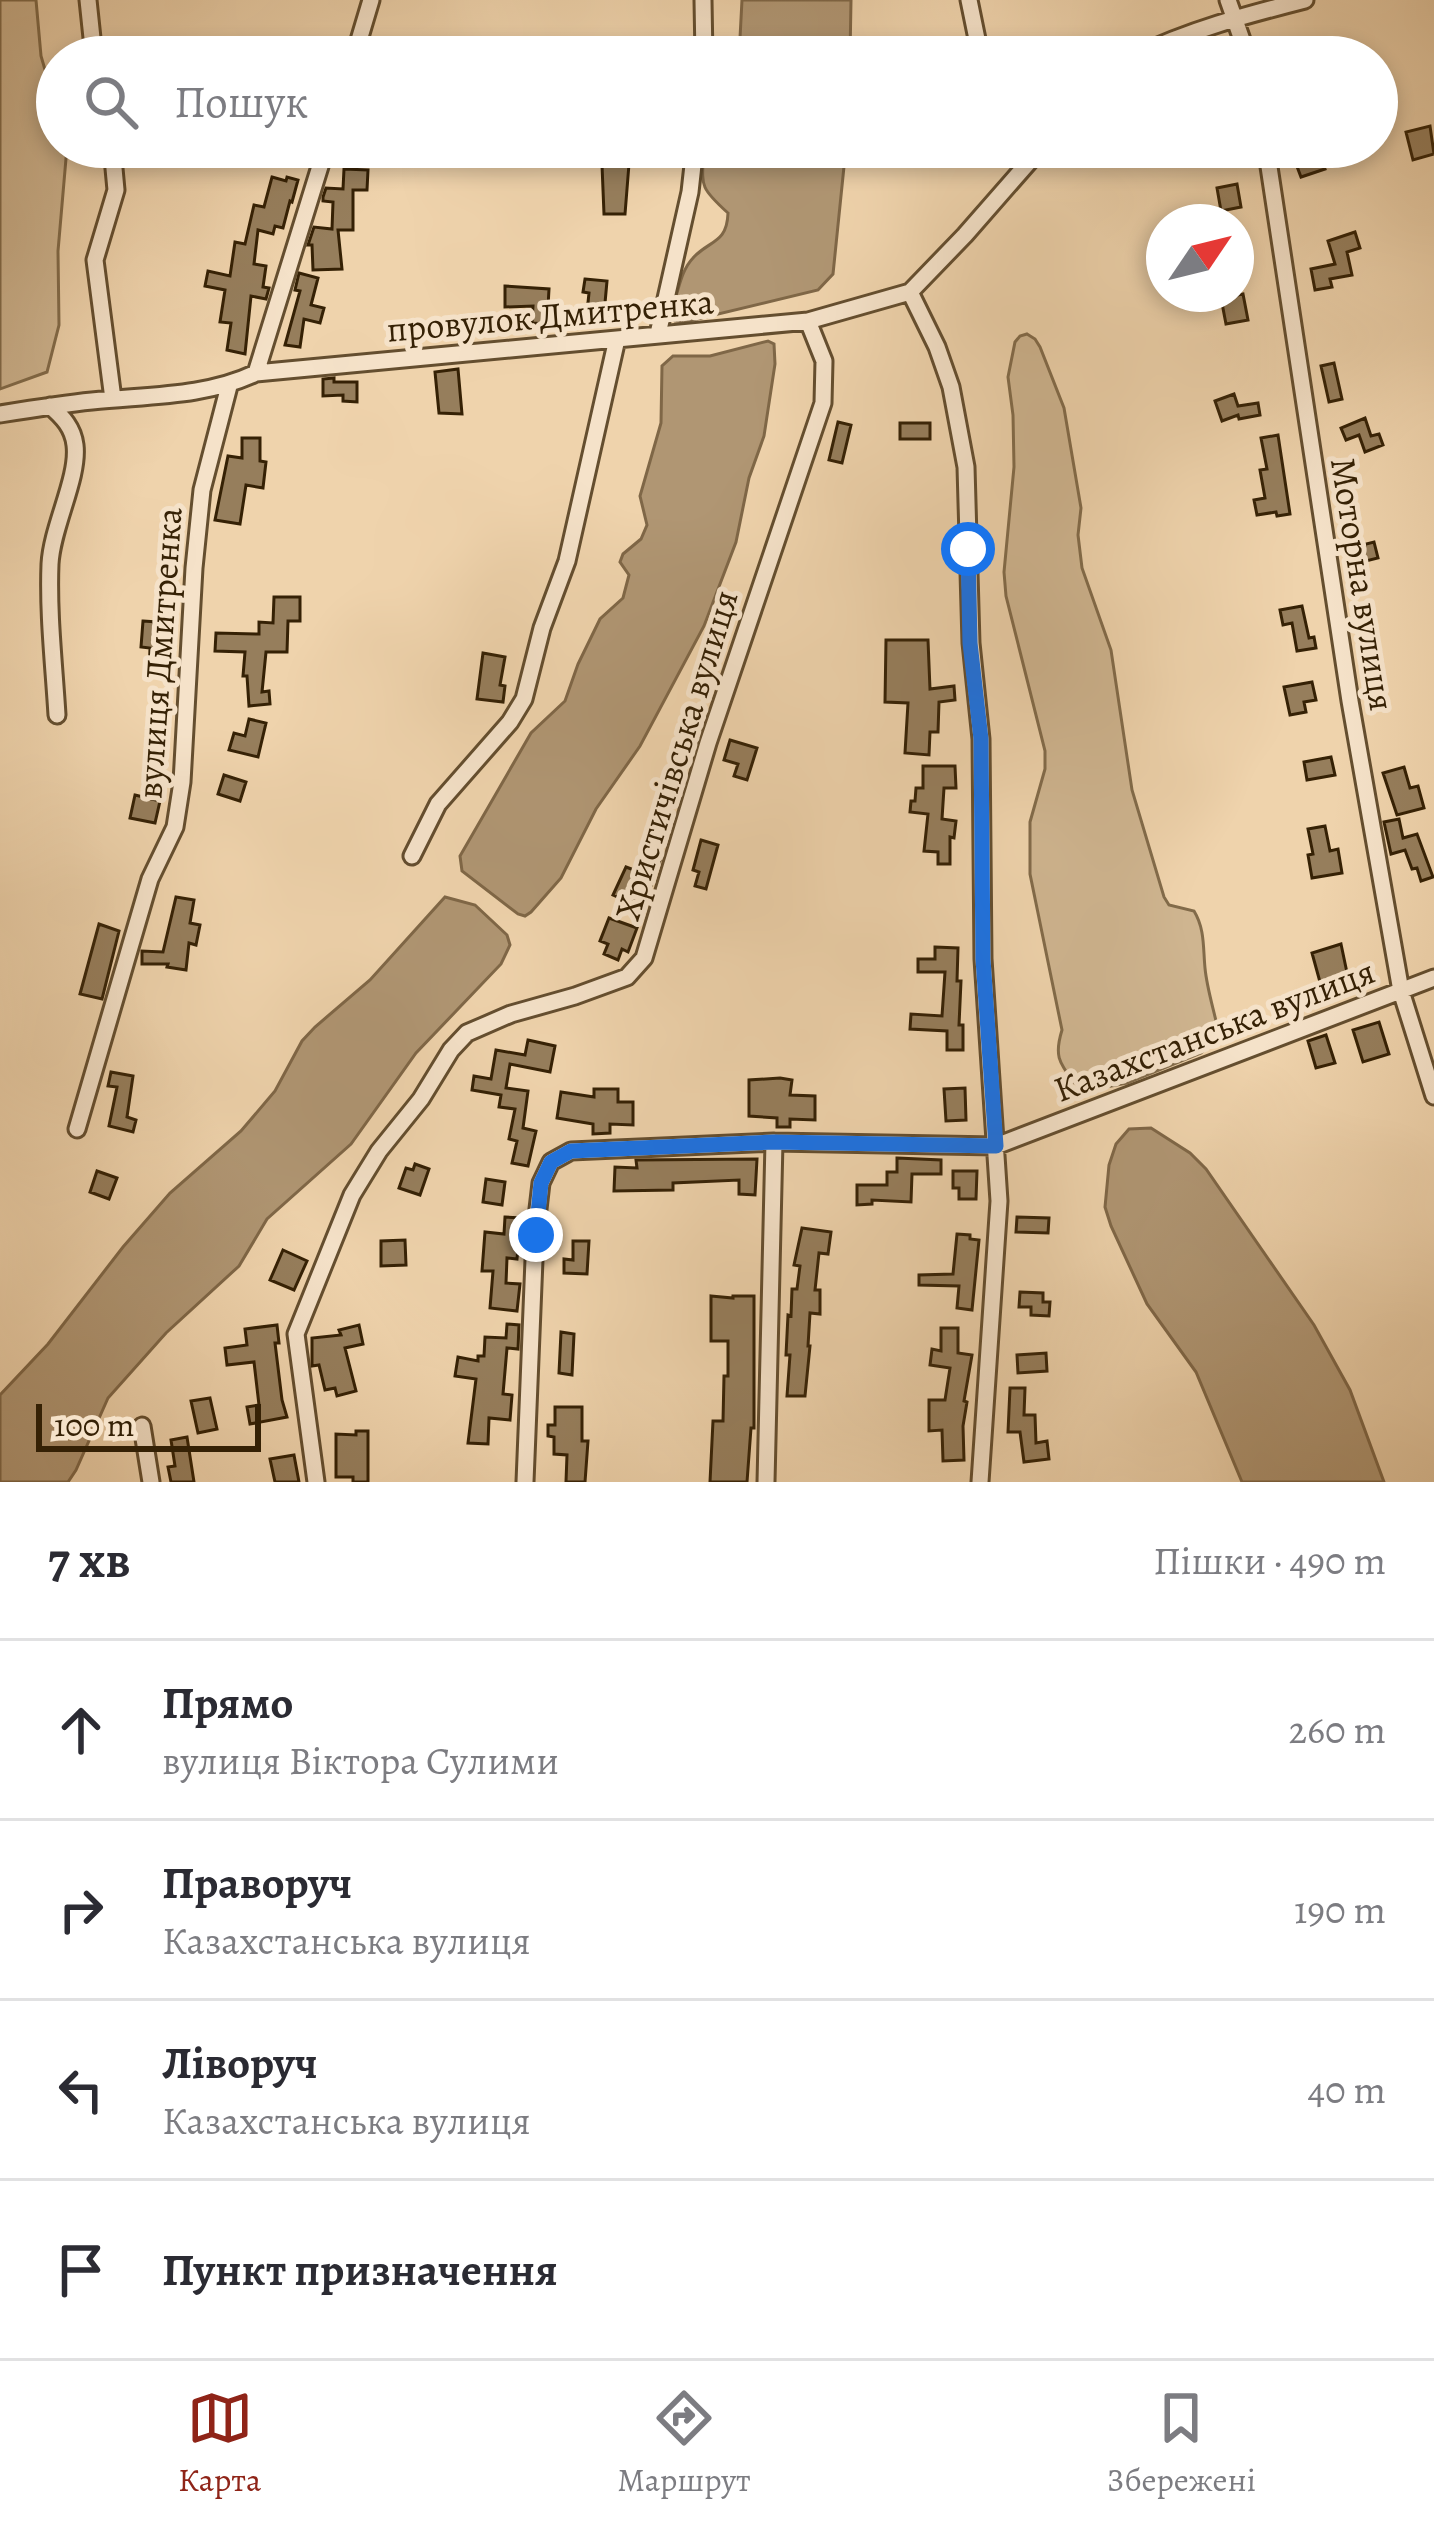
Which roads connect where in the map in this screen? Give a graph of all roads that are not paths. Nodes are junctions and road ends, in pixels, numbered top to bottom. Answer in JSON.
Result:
{"nodes":[{"id":1,"x":88,"y":0,"type":"edge"},
{"id":2,"x":371,"y":0,"type":"edge"},
{"id":3,"x":703,"y":0,"type":"edge"},
{"id":4,"x":969,"y":0,"type":"edge"},
{"id":5,"x":1228,"y":0,"type":"edge"},
{"id":6,"x":1305,"y":0,"type":"edge"},
{"id":7,"x":1234,"y":18,"type":"junction"},
{"id":8,"x":92,"y":36,"type":"edge"},
{"id":9,"x":360,"y":36,"type":"edge"},
{"id":10,"x":704,"y":36,"type":"edge"},
{"id":11,"x":976,"y":36,"type":"edge"},
{"id":12,"x":1182,"y":36,"type":"edge"},
{"id":13,"x":1240,"y":36,"type":"edge"},
{"id":14,"x":114,"y":168,"type":"edge"},
{"id":15,"x":319,"y":168,"type":"edge"},
{"id":16,"x":693,"y":168,"type":"edge"},
{"id":17,"x":1024,"y":168,"type":"edge"},
{"id":18,"x":1269,"y":168,"type":"edge"},
{"id":19,"x":910,"y":292,"type":"junction"},
{"id":20,"x":808,"y":321,"type":"junction"},
{"id":21,"x":658,"y":334,"type":"junction"},
{"id":22,"x":617,"y":339,"type":"junction"},
{"id":23,"x":256,"y":373,"type":"junction"},
{"id":24,"x":229,"y":386,"type":"junction"},
{"id":25,"x":113,"y":399,"type":"junction"},
{"id":26,"x":50,"y":406,"type":"junction"},
{"id":27,"x":0,"y":413,"type":"edge"},
{"id":28,"x":57,"y":715,"type":"dead end"},
{"id":29,"x":412,"y":856,"type":"dead end"},
{"id":30,"x":1434,"y":977,"type":"edge"},
{"id":31,"x":1400,"y":991,"type":"junction"},
{"id":32,"x":1434,"y":1096,"type":"edge"},
{"id":33,"x":77,"y":1129,"type":"dead end"},
{"id":34,"x":774,"y":1142,"type":"junction"},
{"id":35,"x":996,"y":1146,"type":"junction"},
{"id":36,"x":142,"y":1426,"type":"dead end"},
{"id":37,"x":151,"y":1482,"type":"edge"},
{"id":38,"x":316,"y":1482,"type":"edge"},
{"id":39,"x":525,"y":1482,"type":"edge"},
{"id":40,"x":766,"y":1482,"type":"edge"},
{"id":41,"x":980,"y":1482,"type":"edge"}],
"edges":[{"from":1,"to":8,"type":"street"},
{"from":2,"to":9,"type":"street"},
{"from":3,"to":10,"type":"street"},
{"from":4,"to":11,"type":"street"},
{"from":5,"to":7,"type":"street"},
{"from":6,"to":7,"type":"street"},
{"from":7,"to":12,"type":"street"},
{"from":7,"to":13,"type":"street"},
{"from":14,"to":25,"type":"street"},
{"from":15,"to":23,"type":"street"},
{"from":16,"to":21,"type":"street"},
{"from":17,"to":19,"type":"street"},
{"from":18,"to":31,"type":"street","name":"Моторна вулиця"},
{"from":19,"to":20,"type":"street","name":"провулок Дмитренка"},
{"from":19,"to":35,"type":"street"},
{"from":20,"to":21,"type":"street","name":"провулок Дмитренка"},
{"from":20,"to":38,"type":"street","name":"Христичівська вулиця"},
{"from":21,"to":22,"type":"street","name":"провулок Дмитренка"},
{"from":22,"to":23,"type":"street","name":"провулок Дмитренка"},
{"from":22,"to":29,"type":"street"},
{"from":23,"to":24,"type":"street","name":"провулок Дмитренка"},
{"from":24,"to":25,"type":"street","name":"провулок Дмитренка"},
{"from":24,"to":33,"type":"street","name":"вулиця Дмитренка"},
{"from":25,"to":26,"type":"street","name":"провулок Дмитренка"},
{"from":26,"to":27,"type":"street","name":"провулок Дмитренка"},
{"from":26,"to":28,"type":"street"},
{"from":30,"to":31,"type":"street","name":"Казахстанська вулиця"},
{"from":31,"to":32,"type":"street","name":"Моторна вулиця"},
{"from":31,"to":35,"type":"street","name":"Казахстанська вулиця"},
{"from":34,"to":35,"type":"street","name":"Казахстанська вулиця"},
{"from":34,"to":39,"type":"street","name":"Казахстанська вулиця"},
{"from":34,"to":40,"type":"street"},
{"from":35,"to":41,"type":"street"},
{"from":36,"to":37,"type":"street"}]}
